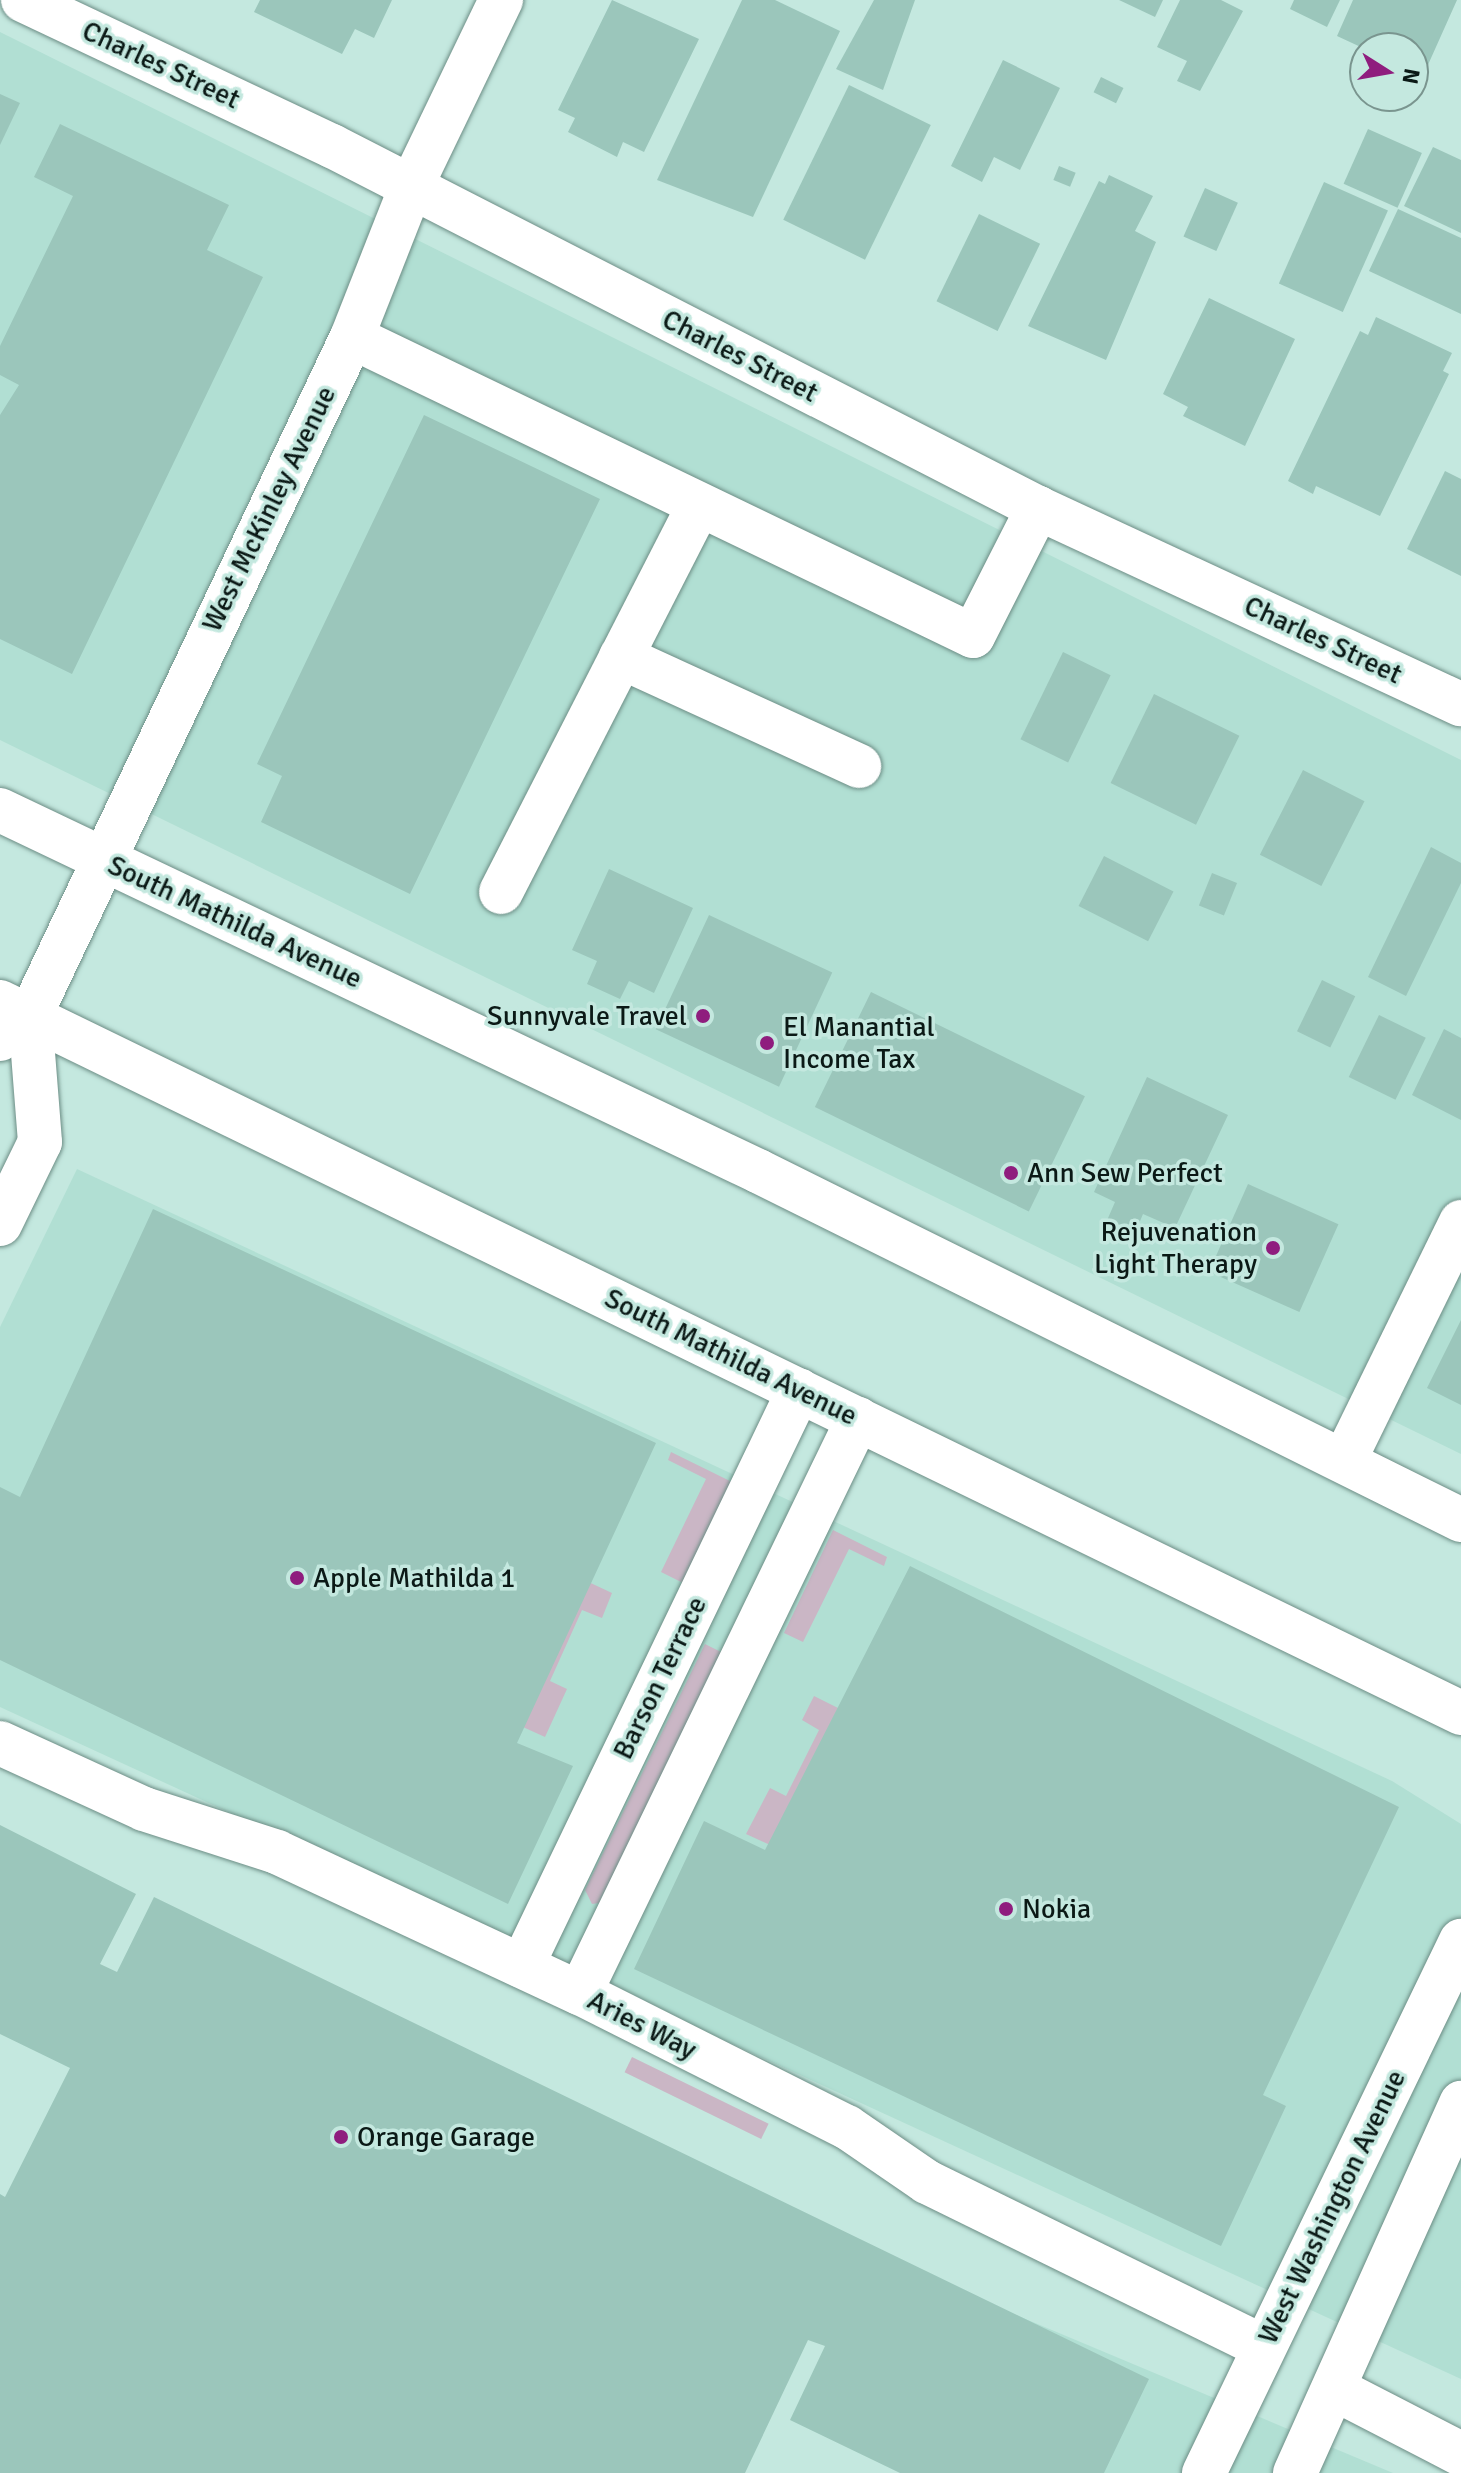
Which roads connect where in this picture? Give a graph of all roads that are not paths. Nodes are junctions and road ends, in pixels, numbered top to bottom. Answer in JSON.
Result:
{"nodes":[{"id":1,"x":23,"y":0,"type":"edge"},
{"id":2,"x":501,"y":0,"type":"edge"},
{"id":3,"x":411,"y":187,"type":"junction"},
{"id":4,"x":352,"y":337,"type":"junction"},
{"id":5,"x":699,"y":505,"type":"junction"},
{"id":6,"x":1038,"y":508,"type":"junction"},
{"id":7,"x":621,"y":657,"type":"junction"},
{"id":8,"x":1461,"y":704,"type":"edge"},
{"id":9,"x":859,"y":766,"type":"dead end"},
{"id":10,"x":0,"y":810,"type":"edge"},
{"id":11,"x":103,"y":860,"type":"junction"},
{"id":12,"x":501,"y":892,"type":"dead end"},
{"id":13,"x":10,"y":1019,"type":"edge"},
{"id":14,"x":1461,"y":1222,"type":"edge"},
{"id":15,"x":0,"y":1224,"type":"edge"},
{"id":16,"x":799,"y":1390,"type":"junction"},
{"id":17,"x":858,"y":1419,"type":"junction"},
{"id":18,"x":1345,"y":1459,"type":"junction"},
{"id":19,"x":1461,"y":1520,"type":"edge"},
{"id":20,"x":1461,"y":1713,"type":"edge"},
{"id":21,"x":0,"y":1743,"type":"edge"},
{"id":22,"x":1461,"y":1941,"type":"edge"},
{"id":23,"x":522,"y":1966,"type":"junction"},
{"id":24,"x":580,"y":1993,"type":"junction"},
{"id":25,"x":1461,"y":2103,"type":"edge"},
{"id":26,"x":1264,"y":2347,"type":"junction"},
{"id":27,"x":1335,"y":2389,"type":"junction"},
{"id":28,"x":1461,"y":2454,"type":"edge"},
{"id":29,"x":1204,"y":2473,"type":"edge"},
{"id":30,"x":1295,"y":2473,"type":"edge"}],
"edges":[{"from":1,"to":3,"type":"street","name":"Charles Street"},
{"from":2,"to":3,"type":"street","name":"West McKinley Avenue"},
{"from":3,"to":4,"type":"street","name":"West McKinley Avenue"},
{"from":3,"to":6,"type":"street","name":"Charles Street"},
{"from":4,"to":5,"type":"street"},
{"from":4,"to":11,"type":"street","name":"West McKinley Avenue"},
{"from":5,"to":6,"type":"street"},
{"from":5,"to":7,"type":"street"},
{"from":6,"to":8,"type":"street","name":"Charles Street"},
{"from":7,"to":9,"type":"street"},
{"from":7,"to":12,"type":"street"},
{"from":10,"to":11,"type":"street","name":"South Mathilda Avenue"},
{"from":11,"to":13,"type":"street","name":"West McKinley Avenue"},
{"from":11,"to":18,"type":"street","name":"South Mathilda Avenue"},
{"from":13,"to":15,"type":"street","name":"West McKinley Avenue"},
{"from":13,"to":16,"type":"street","name":"South Mathilda Avenue"},
{"from":14,"to":18,"type":"street"},
{"from":16,"to":17,"type":"street","name":"South Mathilda Avenue"},
{"from":16,"to":23,"type":"street","name":"Barson Terrace"},
{"from":17,"to":20,"type":"street","name":"South Mathilda Avenue"},
{"from":17,"to":24,"type":"street"},
{"from":18,"to":19,"type":"street","name":"South Mathilda Avenue"},
{"from":21,"to":23,"type":"street","name":"Aries Way"},
{"from":22,"to":26,"type":"street","name":"West Washington Avenue"},
{"from":23,"to":24,"type":"street","name":"Aries Way"},
{"from":24,"to":26,"type":"street","name":"Aries Way"},
{"from":25,"to":27,"type":"street"},
{"from":26,"to":29,"type":"street","name":"West Washington Avenue"},
{"from":27,"to":28,"type":"street"},
{"from":27,"to":30,"type":"street"}]}
